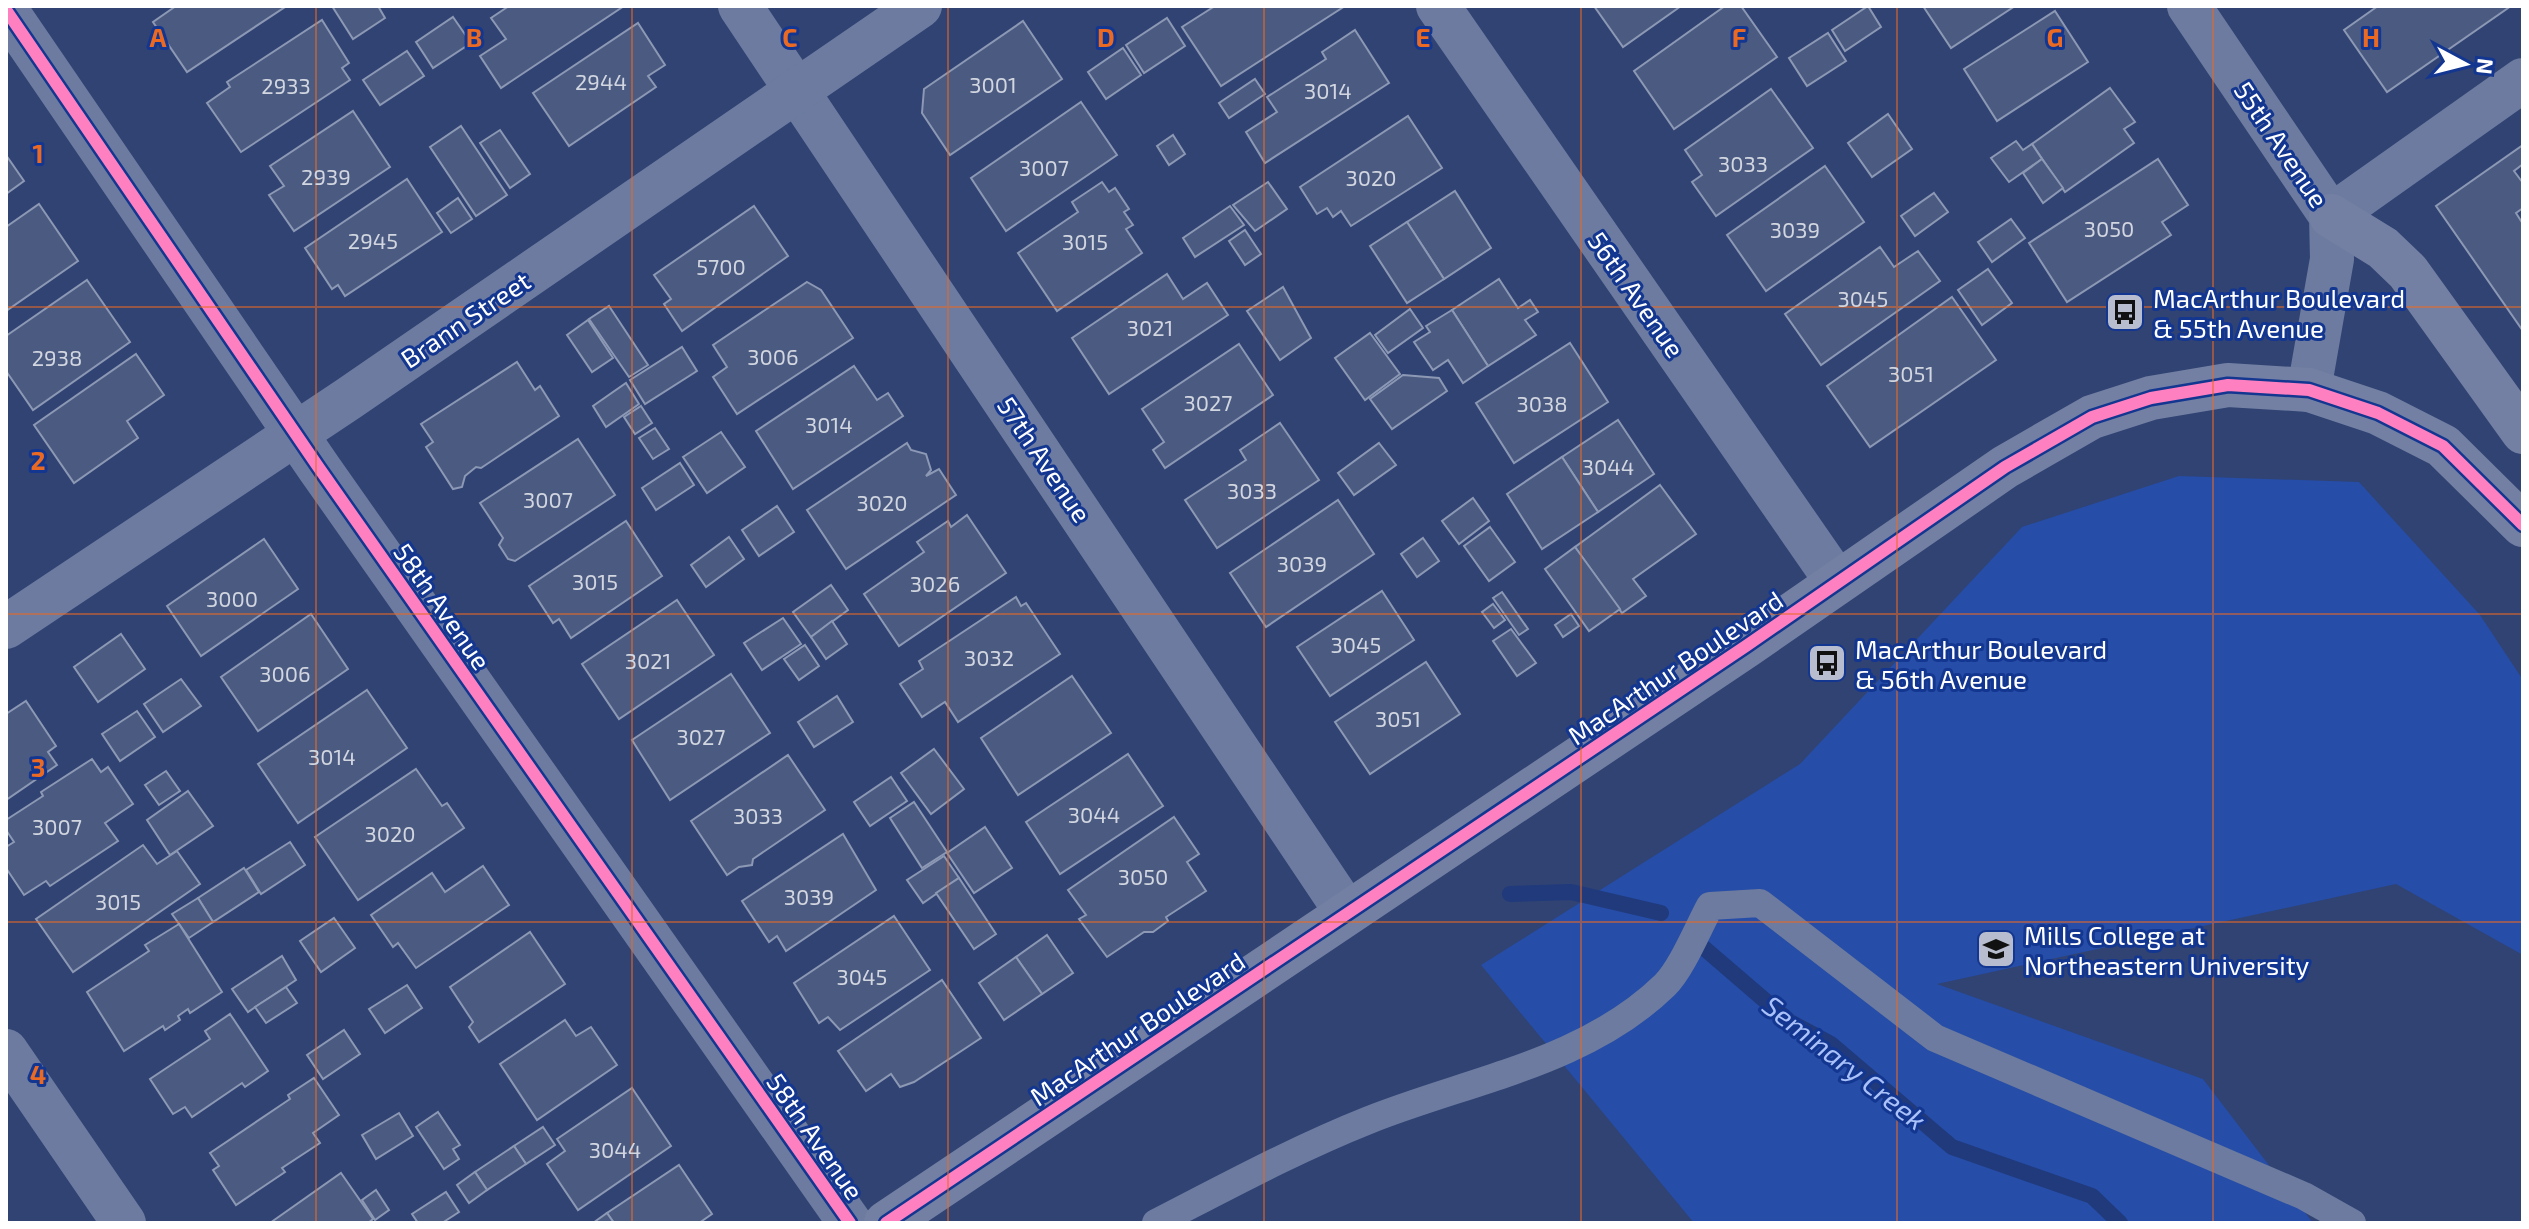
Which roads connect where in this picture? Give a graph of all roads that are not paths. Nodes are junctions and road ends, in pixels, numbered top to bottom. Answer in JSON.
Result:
{"nodes":[{"id":1,"x":740,"y":6,"type":"edge"},
{"id":2,"x":920,"y":6,"type":"edge"},
{"id":3,"x":1438,"y":6,"type":"edge"},
{"id":4,"x":2189,"y":6,"type":"edge"},
{"id":5,"x":6,"y":10,"type":"edge"},
{"id":6,"x":2523,"y":80,"type":"edge"},
{"id":7,"x":799,"y":91,"type":"junction"},
{"id":8,"x":2331,"y":216,"type":"junction"},
{"id":9,"x":2309,"y":390,"type":"junction"},
{"id":10,"x":2523,"y":432,"type":"edge"},
{"id":11,"x":297,"y":434,"type":"junction"},
{"id":12,"x":2523,"y":525,"type":"edge"},
{"id":13,"x":1837,"y":582,"type":"junction"},
{"id":14,"x":6,"y":627,"type":"edge"},
{"id":15,"x":1347,"y":913,"type":"junction"},
{"id":16,"x":6,"y":1051,"type":"edge"},
{"id":17,"x":124,"y":1223,"type":"edge"},
{"id":18,"x":850,"y":1223,"type":"edge"},
{"id":19,"x":886,"y":1223,"type":"edge"},
{"id":20,"x":1156,"y":1223,"type":"edge"},
{"id":21,"x":2352,"y":1223,"type":"edge"}],
"edges":[{"from":1,"to":7,"type":"street","name":"57th Avenue"},
{"from":2,"to":7,"type":"street","name":"Brann Street"},
{"from":3,"to":13,"type":"street","name":"56th Avenue"},
{"from":4,"to":8,"type":"street","name":"55th Avenue"},
{"from":5,"to":11,"type":"street","name":"58th Avenue"},
{"from":6,"to":8,"type":"street"},
{"from":7,"to":11,"type":"street","name":"Brann Street"},
{"from":7,"to":15,"type":"street","name":"57th Avenue"},
{"from":8,"to":9,"type":"street","name":"55th Avenue"},
{"from":8,"to":10,"type":"main road"},
{"from":9,"to":12,"type":"main road","name":"MacArthur Boulevard"},
{"from":9,"to":13,"type":"main road","name":"MacArthur Boulevard"},
{"from":11,"to":14,"type":"street","name":"Brann Street"},
{"from":11,"to":18,"type":"street","name":"58th Avenue"},
{"from":13,"to":15,"type":"main road","name":"MacArthur Boulevard"},
{"from":15,"to":19,"type":"main road","name":"MacArthur Boulevard"},
{"from":16,"to":17,"type":"street"},
{"from":20,"to":21,"type":"lane"}]}
